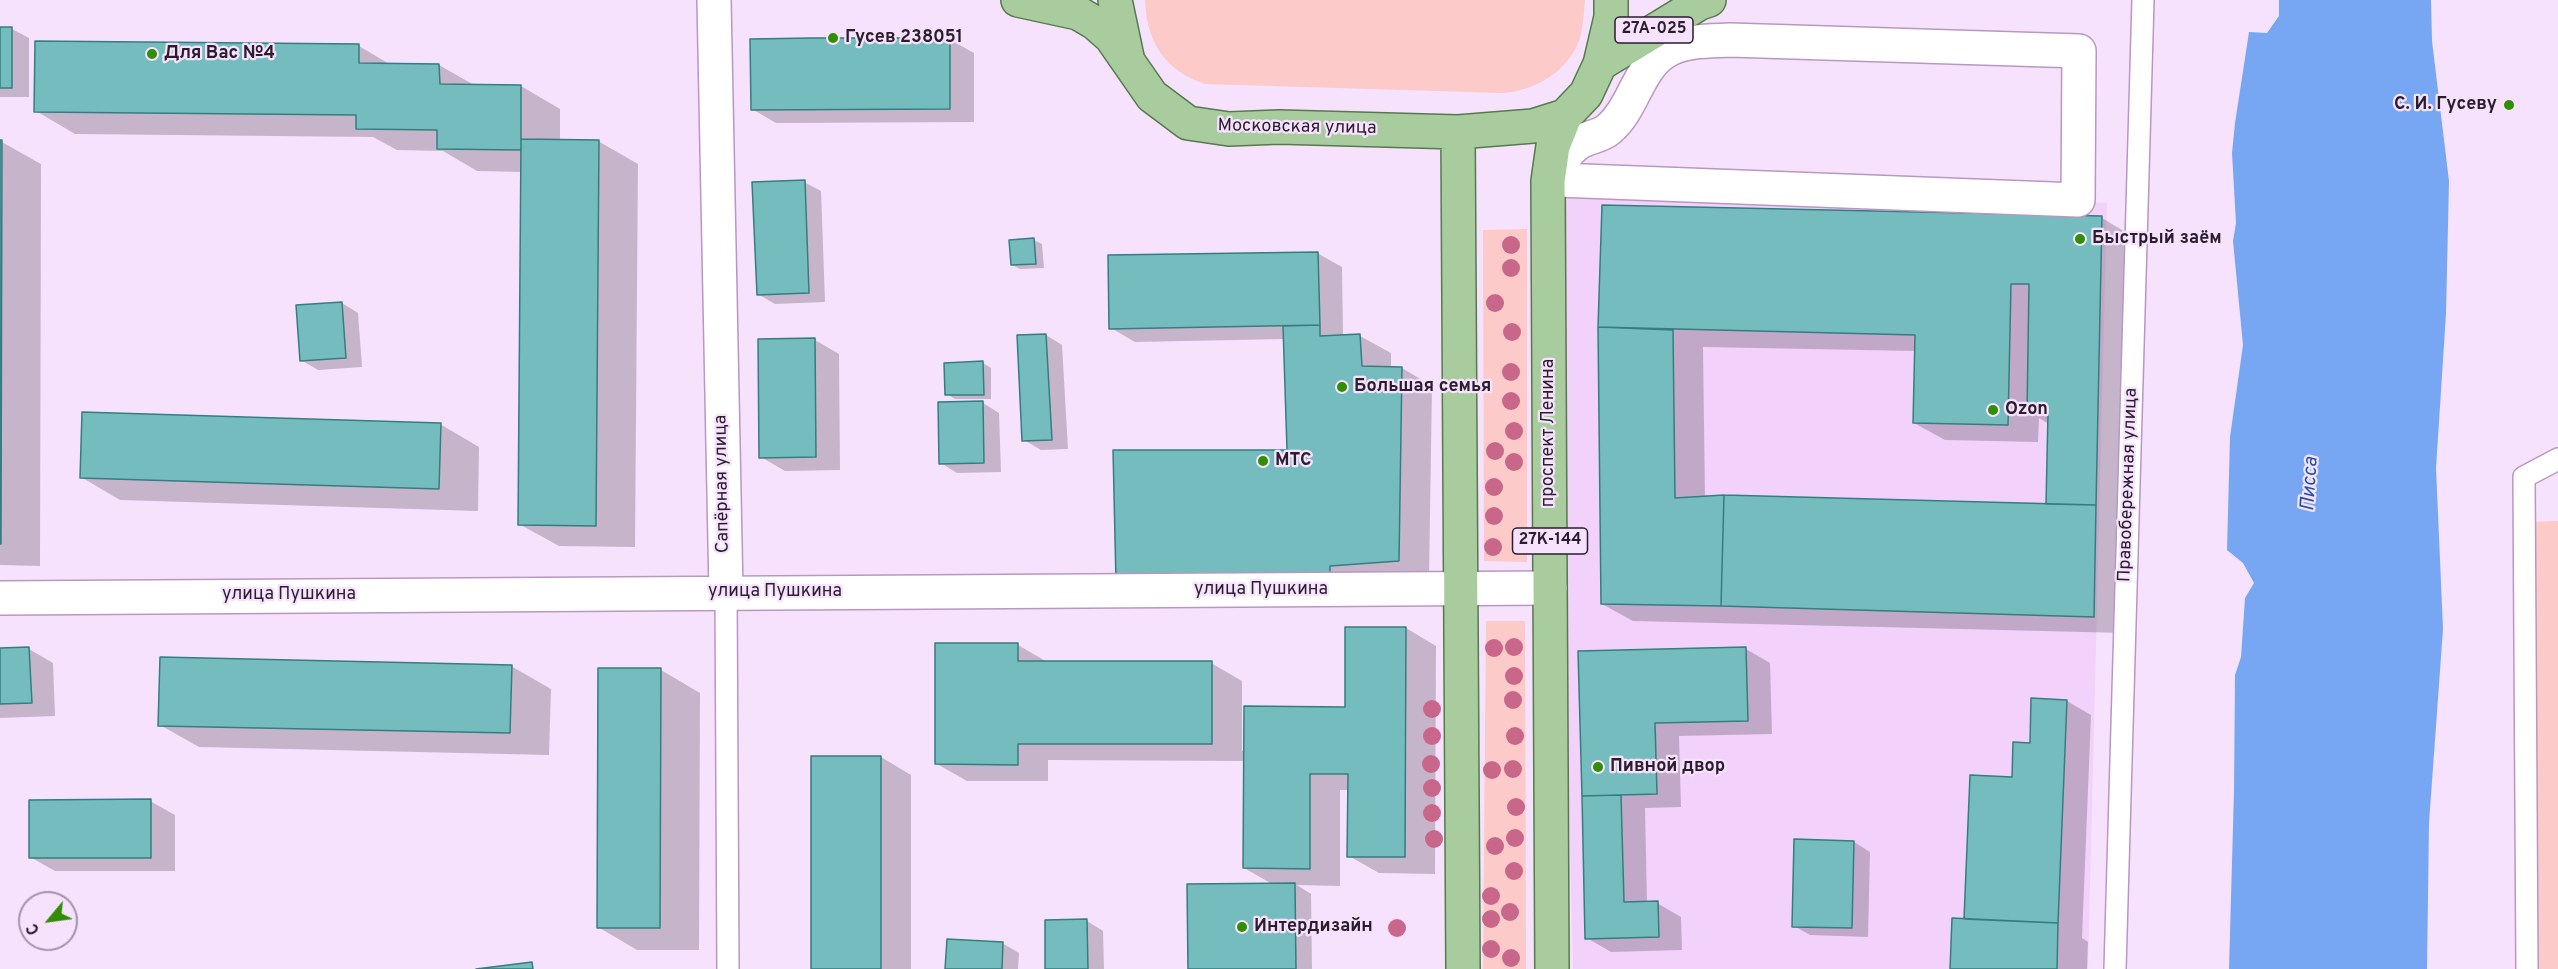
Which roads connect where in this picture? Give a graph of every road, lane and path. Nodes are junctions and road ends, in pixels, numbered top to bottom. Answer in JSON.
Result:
{"nodes":[{"id":1,"x":714,"y":0,"type":"edge"},
{"id":2,"x":1018,"y":0,"type":"edge"},
{"id":3,"x":1115,"y":0,"type":"edge"},
{"id":4,"x":1611,"y":0,"type":"edge"},
{"id":5,"x":1709,"y":0,"type":"edge"},
{"id":6,"x":2143,"y":0,"type":"edge"},
{"id":7,"x":1128,"y":61,"type":"junction"},
{"id":8,"x":1600,"y":64,"type":"junction"},
{"id":9,"x":1565,"y":116,"type":"junction"},
{"id":10,"x":1458,"y":132,"type":"junction"},
{"id":11,"x":2078,"y":200,"type":"joint"},
{"id":12,"x":2558,"y":459,"type":"edge"},
{"id":13,"x":1550,"y":588,"type":"junction"},
{"id":14,"x":1461,"y":590,"type":"junction"},
{"id":15,"x":726,"y":592,"type":"junction"},
{"id":16,"x":0,"y":598,"type":"edge"},
{"id":17,"x":728,"y":969,"type":"edge"},
{"id":18,"x":1463,"y":969,"type":"edge"},
{"id":19,"x":1552,"y":969,"type":"edge"},
{"id":20,"x":2115,"y":969,"type":"edge"},
{"id":21,"x":2528,"y":969,"type":"edge"}],
"edges":[{"from":1,"to":15,"type":"street","name":"Сапёрная улица"},
{"from":2,"to":7,"type":"main road","name":"Московская улица"},
{"from":3,"to":7,"type":"main road","name":"Московская улица"},
{"from":4,"to":8,"type":"main road"},
{"from":5,"to":8,"type":"main road","number":"27А-025"},
{"from":6,"to":20,"type":"lane","name":"Правобережная улица"},
{"from":7,"to":10,"type":"main road","name":"Московская улица"},
{"from":8,"to":9,"type":"main road"},
{"from":9,"to":10,"type":"main road","name":"Московская улица"},
{"from":9,"to":13,"type":"main road","name":"проспект Ленина","number":"27К-144"},
{"from":10,"to":14,"type":"main road"},
{"from":11,"to":11,"type":"street"},
{"from":12,"to":21,"type":"lane"},
{"from":13,"to":14,"type":"street","name":"улица Пушкина"},
{"from":13,"to":19,"type":"main road","name":"проспект Ленина","number":"27К-144"},
{"from":14,"to":15,"type":"street","name":"улица Пушкина"},
{"from":14,"to":18,"type":"main road"},
{"from":15,"to":16,"type":"street","name":"улица Пушкина"},
{"from":15,"to":17,"type":"lane","name":"Сапёрная улица"}]}
